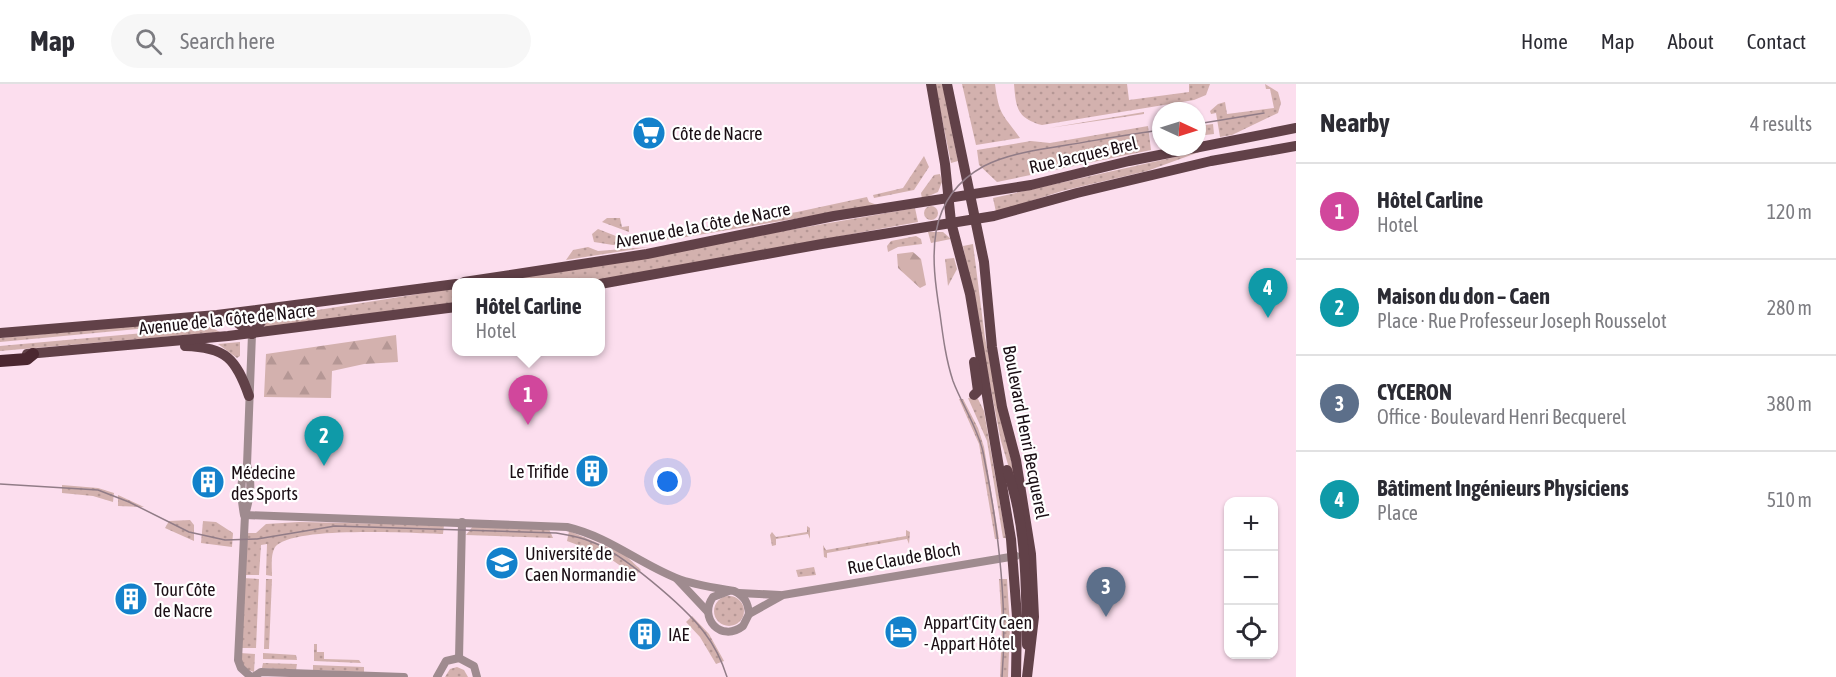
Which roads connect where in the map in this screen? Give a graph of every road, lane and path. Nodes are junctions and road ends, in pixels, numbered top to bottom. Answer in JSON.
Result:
{"nodes":[{"id":1,"x":931,"y":84,"type":"edge"},
{"id":2,"x":947,"y":84,"type":"edge"},
{"id":3,"x":1296,"y":128,"type":"edge"},
{"id":4,"x":1296,"y":134,"type":"edge"},
{"id":5,"x":1296,"y":146,"type":"edge"},
{"id":6,"x":1275,"y":150,"type":"junction"},
{"id":7,"x":970,"y":195,"type":"junction"},
{"id":8,"x":948,"y":199,"type":"junction"},
{"id":9,"x":974,"y":219,"type":"junction"},
{"id":10,"x":951,"y":222,"type":"junction"},
{"id":11,"x":490,"y":278,"type":"edge"},
{"id":12,"x":605,"y":283,"type":"edge"},
{"id":13,"x":452,"y":285,"type":"edge"},
{"id":14,"x":357,"y":298,"type":"junction"},
{"id":15,"x":452,"y":308,"type":"edge"},
{"id":16,"x":217,"y":315,"type":"junction"},
{"id":17,"x":974,"y":317,"type":"junction"},
{"id":18,"x":0,"y":333,"type":"edge"},
{"id":19,"x":252,"y":334,"type":"junction"},
{"id":20,"x":128,"y":347,"type":"junction"},
{"id":21,"x":33,"y":354,"type":"joint"},
{"id":22,"x":0,"y":359,"type":"edge"},
{"id":23,"x":974,"y":395,"type":"dead end"},
{"id":24,"x":249,"y":396,"type":"junction"},
{"id":25,"x":245,"y":515,"type":"junction"},
{"id":26,"x":462,"y":522,"type":"junction"},
{"id":27,"x":1023,"y":555,"type":"junction"},
{"id":28,"x":677,"y":578,"type":"junction"},
{"id":29,"x":734,"y":592,"type":"junction"},
{"id":30,"x":783,"y":596,"type":"junction"},
{"id":31,"x":707,"y":611,"type":"junction"},
{"id":32,"x":749,"y":614,"type":"junction"},
{"id":33,"x":459,"y":658,"type":"junction"},
{"id":34,"x":252,"y":677,"type":"edge"},
{"id":35,"x":404,"y":677,"type":"edge"},
{"id":36,"x":437,"y":677,"type":"edge"},
{"id":37,"x":477,"y":677,"type":"edge"},
{"id":38,"x":1016,"y":677,"type":"edge"},
{"id":39,"x":1027,"y":677,"type":"edge"}],
"edges":[{"from":1,"to":8,"type":"main road","name":"Boulevard Henri Becquerel"},
{"from":2,"to":7,"type":"main road","name":"Boulevard Henri Becquerel"},
{"from":3,"to":7,"type":"main road","name":"Rue Jacques Brel"},
{"from":4,"to":6,"type":"main road"},
{"from":5,"to":6,"type":"main road","name":"Rue Jacques Brel"},
{"from":6,"to":9,"type":"main road","name":"Rue Jacques Brel"},
{"from":7,"to":8,"type":"main road","name":"Rue Jacques Brel"},
{"from":7,"to":9,"type":"main road","name":"Boulevard Henri Becquerel"},
{"from":8,"to":10,"type":"main road","name":"Boulevard Henri Becquerel"},
{"from":8,"to":11,"type":"main road","name":"Avenue de la Côte de Nacre"},
{"from":9,"to":10,"type":"main road","name":"Rue Jacques Brel"},
{"from":9,"to":27,"type":"main road","name":"Boulevard Henri Becquerel"},
{"from":10,"to":12,"type":"main road"},
{"from":10,"to":17,"type":"main road","name":"Boulevard Henri Becquerel"},
{"from":13,"to":14,"type":"main road","name":"Avenue de la Côte de Nacre"},
{"from":14,"to":16,"type":"main road","name":"Avenue de la Côte de Nacre"},
{"from":14,"to":19,"type":"main road"},
{"from":15,"to":19,"type":"main road","name":"Avenue de la Côte de Nacre"},
{"from":16,"to":18,"type":"main road","name":"Avenue de la Côte de Nacre"},
{"from":16,"to":19,"type":"main road"},
{"from":17,"to":23,"type":"main road"},
{"from":17,"to":27,"type":"main road","name":"Boulevard Henri Becquerel"},
{"from":19,"to":20,"type":"main road","name":"Avenue de la Côte de Nacre"},
{"from":19,"to":24,"type":"street"},
{"from":20,"to":21,"type":"main road","name":"Avenue de la Côte de Nacre"},
{"from":20,"to":24,"type":"main road"},
{"from":21,"to":22,"type":"highway"},
{"from":24,"to":25,"type":"street"},
{"from":25,"to":26,"type":"street","name":"Rue Claude Bloch"},
{"from":25,"to":34,"type":"street"},
{"from":26,"to":28,"type":"street","name":"Rue Claude Bloch"},
{"from":26,"to":33,"type":"street"},
{"from":27,"to":30,"type":"street","name":"Rue Claude Bloch"},
{"from":27,"to":38,"type":"main road","name":"Boulevard Henri Becquerel"},
{"from":27,"to":39,"type":"main road","name":"Boulevard Henri Becquerel"},
{"from":28,"to":29,"type":"street","name":"Rue Claude Bloch"},
{"from":28,"to":31,"type":"street","name":"Rue Claude Bloch"},
{"from":29,"to":30,"type":"street","name":"Rue Claude Bloch"},
{"from":29,"to":31,"type":"street"},
{"from":29,"to":32,"type":"street"},
{"from":30,"to":32,"type":"street","name":"Rue Claude Bloch"},
{"from":31,"to":32,"type":"street"},
{"from":33,"to":36,"type":"street"},
{"from":33,"to":37,"type":"street"},
{"from":34,"to":35,"type":"street"}]}
